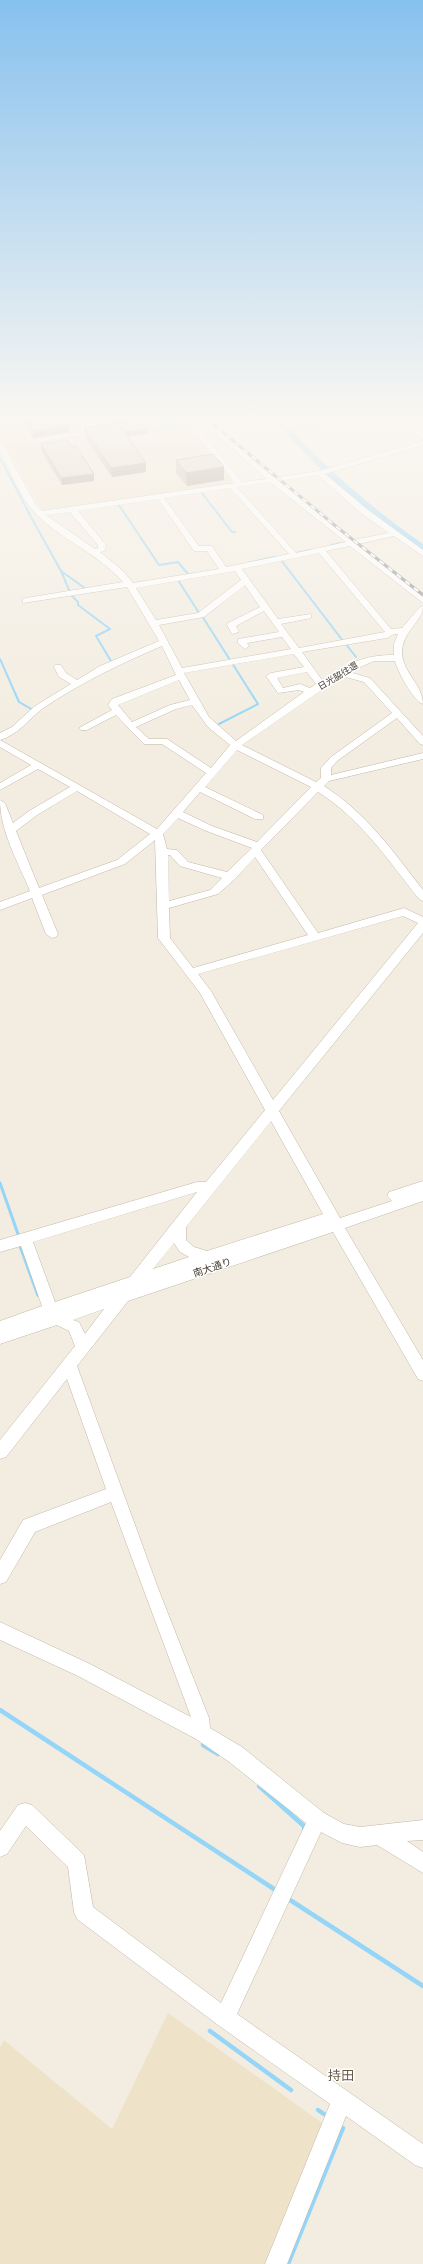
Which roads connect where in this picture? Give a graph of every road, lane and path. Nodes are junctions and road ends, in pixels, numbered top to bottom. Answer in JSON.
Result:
{"nodes":[{"id":1,"x":46,"y":520,"type":"edge"},
{"id":2,"x":81,"y":520,"type":"edge"},
{"id":3,"x":176,"y":520,"type":"edge"},
{"id":4,"x":264,"y":520,"type":"edge"},
{"id":5,"x":321,"y":520,"type":"edge"},
{"id":6,"x":377,"y":520,"type":"edge"},
{"id":7,"x":394,"y":534,"type":"junction"},
{"id":8,"x":350,"y":543,"type":"junction"},
{"id":9,"x":321,"y":550,"type":"junction"},
{"id":10,"x":94,"y":552,"type":"junction"},
{"id":11,"x":423,"y":554,"type":"edge"},
{"id":12,"x":294,"y":555,"type":"junction"},
{"id":13,"x":237,"y":568,"type":"junction"},
{"id":14,"x":224,"y":570,"type":"junction"},
{"id":15,"x":246,"y":580,"type":"junction"},
{"id":16,"x":130,"y":585,"type":"junction"},
{"id":17,"x":423,"y":600,"type":"edge"},
{"id":18,"x":26,"y":601,"type":"dead end"},
{"id":19,"x":266,"y":608,"type":"junction"},
{"id":20,"x":423,"y":609,"type":"edge"},
{"id":21,"x":308,"y":616,"type":"dead end"},
{"id":22,"x":276,"y":622,"type":"junction"},
{"id":23,"x":154,"y":623,"type":"junction"},
{"id":24,"x":403,"y":631,"type":"junction"},
{"id":25,"x":235,"y":632,"type":"dead end"},
{"id":26,"x":390,"y":632,"type":"junction"},
{"id":27,"x":285,"y":634,"type":"junction"},
{"id":28,"x":164,"y":642,"type":"junction"},
{"id":29,"x":245,"y":646,"type":"dead end"},
{"id":30,"x":296,"y":650,"type":"junction"},
{"id":31,"x":398,"y":658,"type":"junction"},
{"id":32,"x":58,"y":667,"type":"dead end"},
{"id":33,"x":310,"y":669,"type":"junction"},
{"id":34,"x":180,"y":673,"type":"junction"},
{"id":35,"x":341,"y":673,"type":"junction"},
{"id":36,"x":78,"y":684,"type":"junction"},
{"id":37,"x":321,"y":685,"type":"junction"},
{"id":38,"x":311,"y":692,"type":"junction"},
{"id":39,"x":423,"y":701,"type":"edge"},
{"id":40,"x":195,"y":702,"type":"junction"},
{"id":41,"x":118,"y":711,"type":"junction"},
{"id":42,"x":398,"y":713,"type":"junction"},
{"id":43,"x":130,"y":726,"type":"junction"},
{"id":44,"x":84,"y":728,"type":"dead end"},
{"id":45,"x":0,"y":737,"type":"edge"},
{"id":46,"x":423,"y":742,"type":"edge"},
{"id":47,"x":0,"y":743,"type":"edge"},
{"id":48,"x":236,"y":745,"type":"junction"},
{"id":49,"x":423,"y":756,"type":"edge"},
{"id":50,"x":38,"y":765,"type":"junction"},
{"id":51,"x":211,"y":772,"type":"junction"},
{"id":52,"x":326,"y":779,"type":"junction"},
{"id":53,"x":0,"y":787,"type":"edge"},
{"id":54,"x":77,"y":787,"type":"junction"},
{"id":55,"x":198,"y":787,"type":"junction"},
{"id":56,"x":317,"y":787,"type":"junction"},
{"id":57,"x":0,"y":803,"type":"edge"},
{"id":58,"x":177,"y":813,"type":"junction"},
{"id":59,"x":258,"y":817,"type":"dead end"},
{"id":60,"x":10,"y":831,"type":"junction"},
{"id":61,"x":158,"y":834,"type":"junction"},
{"id":62,"x":258,"y":849,"type":"junction"},
{"id":63,"x":162,"y":852,"type":"junction"},
{"id":64,"x":231,"y":877,"type":"junction"},
{"id":65,"x":35,"y":894,"type":"junction"},
{"id":66,"x":423,"y":897,"type":"edge"},
{"id":67,"x":0,"y":906,"type":"edge"},
{"id":68,"x":164,"y":906,"type":"junction"},
{"id":69,"x":423,"y":921,"type":"edge"},
{"id":70,"x":423,"y":925,"type":"edge"},
{"id":71,"x":52,"y":934,"type":"dead end"},
{"id":72,"x":315,"y":937,"type":"junction"},
{"id":73,"x":191,"y":972,"type":"junction"},
{"id":74,"x":273,"y":1110,"type":"junction"},
{"id":75,"x":423,"y":1186,"type":"edge"},
{"id":76,"x":210,"y":1188,"type":"junction"},
{"id":77,"x":423,"y":1196,"type":"edge"},
{"id":78,"x":334,"y":1220,"type":"junction"},
{"id":79,"x":179,"y":1226,"type":"junction"},
{"id":80,"x":25,"y":1238,"type":"junction"},
{"id":81,"x":0,"y":1246,"type":"edge"},
{"id":82,"x":207,"y":1257,"type":"junction"},
{"id":83,"x":134,"y":1282,"type":"junction"},
{"id":84,"x":122,"y":1298,"type":"junction"},
{"id":85,"x":54,"y":1315,"type":"junction"},
{"id":86,"x":0,"y":1327,"type":"edge"},
{"id":87,"x":0,"y":1338,"type":"edge"},
{"id":88,"x":83,"y":1347,"type":"junction"},
{"id":89,"x":69,"y":1364,"type":"junction"},
{"id":90,"x":423,"y":1374,"type":"edge"},
{"id":91,"x":0,"y":1452,"type":"edge"},
{"id":92,"x":116,"y":1493,"type":"junction"},
{"id":93,"x":0,"y":1576,"type":"edge"},
{"id":94,"x":0,"y":1631,"type":"edge"},
{"id":95,"x":202,"y":1733,"type":"junction"},
{"id":96,"x":317,"y":1820,"type":"junction"},
{"id":97,"x":423,"y":1830,"type":"edge"},
{"id":98,"x":381,"y":1836,"type":"junction"},
{"id":99,"x":0,"y":1847,"type":"edge"},
{"id":100,"x":423,"y":1863,"type":"edge"},
{"id":101,"x":225,"y":2018,"type":"junction"},
{"id":102,"x":342,"y":2100,"type":"junction"},
{"id":103,"x":423,"y":2157,"type":"edge"},
{"id":104,"x":276,"y":2264,"type":"edge"}],
"edges":[{"from":1,"to":10,"type":"street"},
{"from":2,"to":10,"type":"street"},
{"from":3,"to":14,"type":"street"},
{"from":4,"to":12,"type":"street"},
{"from":5,"to":8,"type":"street"},
{"from":6,"to":7,"type":"street"},
{"from":7,"to":8,"type":"street"},
{"from":7,"to":11,"type":"street"},
{"from":8,"to":9,"type":"street"},
{"from":8,"to":17,"type":"street"},
{"from":9,"to":12,"type":"street"},
{"from":9,"to":26,"type":"street"},
{"from":10,"to":16,"type":"street"},
{"from":12,"to":13,"type":"street"},
{"from":13,"to":14,"type":"street"},
{"from":13,"to":15,"type":"street"},
{"from":14,"to":16,"type":"street"},
{"from":15,"to":19,"type":"street"},
{"from":15,"to":23,"type":"street"},
{"from":16,"to":18,"type":"street"},
{"from":16,"to":23,"type":"street"},
{"from":19,"to":22,"type":"street"},
{"from":19,"to":25,"type":"street"},
{"from":20,"to":24,"type":"street"},
{"from":21,"to":22,"type":"street"},
{"from":22,"to":27,"type":"street"},
{"from":23,"to":28,"type":"street"},
{"from":24,"to":26,"type":"street"},
{"from":24,"to":31,"type":"street"},
{"from":26,"to":30,"type":"street"},
{"from":27,"to":29,"type":"street"},
{"from":27,"to":30,"type":"street"},
{"from":28,"to":34,"type":"street"},
{"from":28,"to":36,"type":"street"},
{"from":30,"to":33,"type":"street"},
{"from":30,"to":34,"type":"street"},
{"from":31,"to":35,"type":"street","name":"日光脇往還"},
{"from":31,"to":39,"type":"street"},
{"from":32,"to":36,"type":"street"},
{"from":33,"to":37,"type":"street"},
{"from":33,"to":38,"type":"street"},
{"from":34,"to":40,"type":"street"},
{"from":34,"to":41,"type":"street"},
{"from":35,"to":37,"type":"street","name":"日光脇往還"},
{"from":35,"to":42,"type":"street"},
{"from":36,"to":45,"type":"street"},
{"from":37,"to":38,"type":"street","name":"日光脇往還"},
{"from":38,"to":48,"type":"street","name":"日光脇往還"},
{"from":40,"to":43,"type":"street"},
{"from":40,"to":48,"type":"street"},
{"from":41,"to":43,"type":"street"},
{"from":41,"to":44,"type":"street"},
{"from":42,"to":46,"type":"street"},
{"from":42,"to":52,"type":"street"},
{"from":43,"to":51,"type":"street"},
{"from":47,"to":50,"type":"street"},
{"from":48,"to":51,"type":"street","name":"日光脇往還"},
{"from":48,"to":56,"type":"street"},
{"from":49,"to":52,"type":"street"},
{"from":50,"to":53,"type":"street"},
{"from":50,"to":54,"type":"street"},
{"from":51,"to":55,"type":"street","name":"日光脇往還"},
{"from":52,"to":56,"type":"street"},
{"from":54,"to":60,"type":"street"},
{"from":54,"to":61,"type":"street"},
{"from":55,"to":58,"type":"street","name":"日光脇往還"},
{"from":55,"to":59,"type":"street"},
{"from":56,"to":62,"type":"street"},
{"from":56,"to":66,"type":"street"},
{"from":57,"to":60,"type":"street"},
{"from":58,"to":61,"type":"street","name":"日光脇往還"},
{"from":58,"to":62,"type":"street"},
{"from":60,"to":65,"type":"street"},
{"from":61,"to":63,"type":"street"},
{"from":61,"to":65,"type":"street","name":"日光脇往還"},
{"from":62,"to":64,"type":"street"},
{"from":62,"to":72,"type":"street"},
{"from":63,"to":64,"type":"street"},
{"from":63,"to":68,"type":"street"},
{"from":64,"to":68,"type":"street"},
{"from":65,"to":67,"type":"street","name":"日光脇往還"},
{"from":65,"to":71,"type":"street"},
{"from":68,"to":73,"type":"street"},
{"from":69,"to":72,"type":"street"},
{"from":70,"to":74,"type":"street"},
{"from":72,"to":73,"type":"street"},
{"from":73,"to":74,"type":"street"},
{"from":74,"to":76,"type":"street"},
{"from":74,"to":78,"type":"street"},
{"from":75,"to":78,"type":"street","name":"南大通り"},
{"from":76,"to":79,"type":"street"},
{"from":76,"to":80,"type":"street"},
{"from":77,"to":78,"type":"street","name":"南大通り"},
{"from":78,"to":82,"type":"street","name":"南大通り"},
{"from":78,"to":84,"type":"street","name":"南大通り"},
{"from":78,"to":90,"type":"street"},
{"from":79,"to":82,"type":"street"},
{"from":79,"to":83,"type":"street"},
{"from":80,"to":81,"type":"street"},
{"from":80,"to":85,"type":"street"},
{"from":82,"to":83,"type":"street","name":"南大通り"},
{"from":83,"to":84,"type":"street"},
{"from":83,"to":85,"type":"street","name":"南大通り"},
{"from":84,"to":85,"type":"street","name":"南大通り"},
{"from":84,"to":88,"type":"street"},
{"from":85,"to":86,"type":"street","name":"南大通り"},
{"from":85,"to":87,"type":"street","name":"南大通り"},
{"from":85,"to":88,"type":"street"},
{"from":88,"to":89,"type":"street"},
{"from":89,"to":91,"type":"street"},
{"from":89,"to":92,"type":"street"},
{"from":92,"to":93,"type":"street"},
{"from":92,"to":95,"type":"street"},
{"from":94,"to":95,"type":"street"},
{"from":95,"to":96,"type":"street"},
{"from":96,"to":98,"type":"street"},
{"from":96,"to":101,"type":"street"},
{"from":97,"to":98,"type":"street"},
{"from":98,"to":100,"type":"street"},
{"from":99,"to":101,"type":"street"},
{"from":101,"to":102,"type":"street"},
{"from":102,"to":103,"type":"street"},
{"from":102,"to":104,"type":"street"}]}
